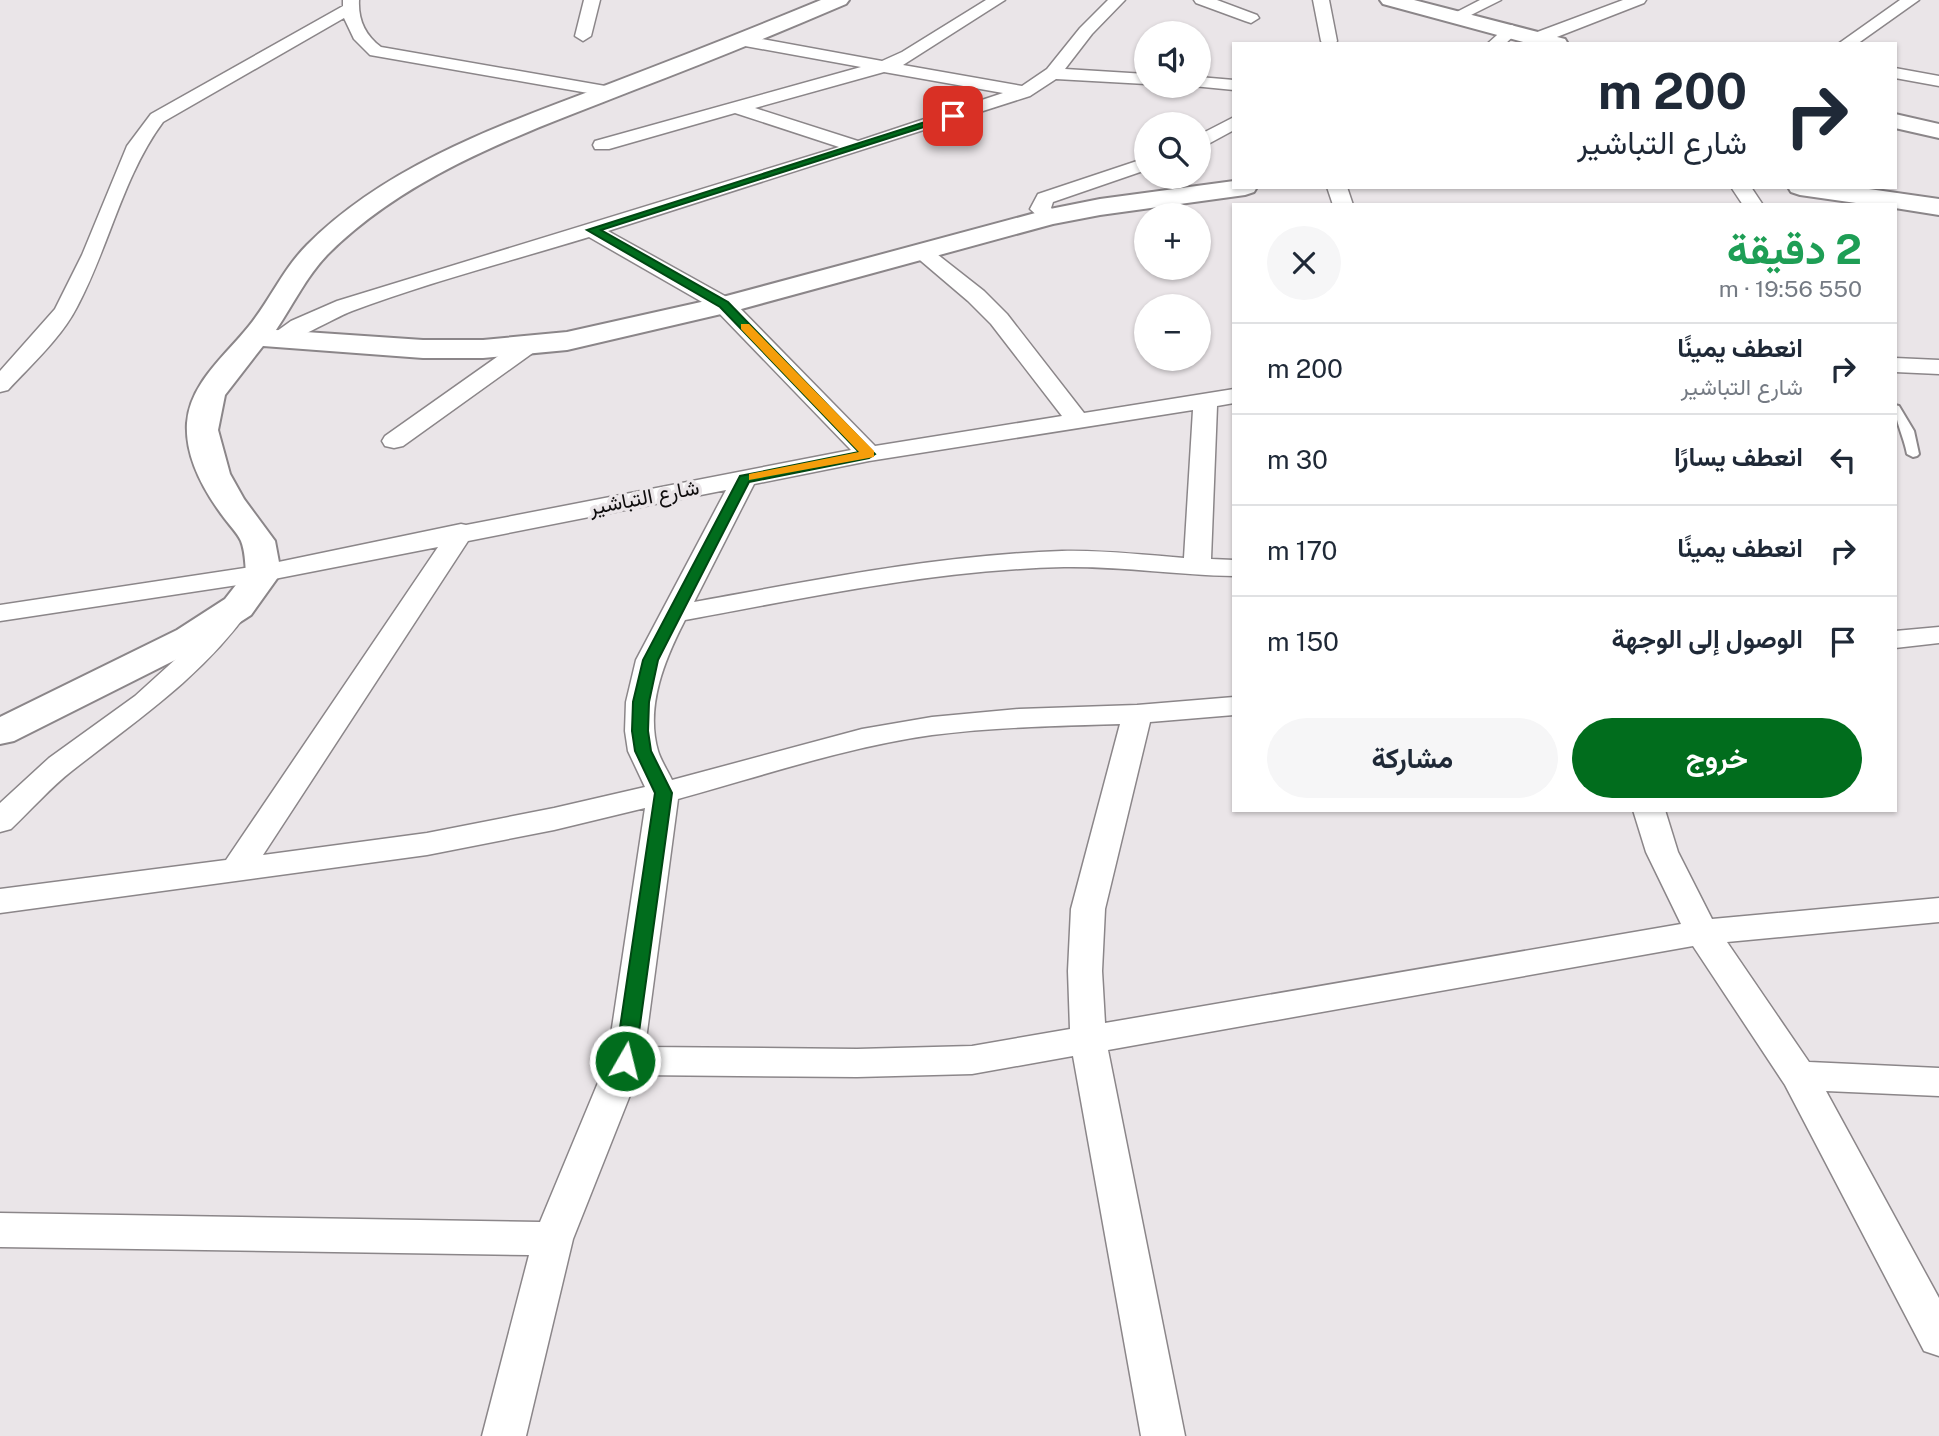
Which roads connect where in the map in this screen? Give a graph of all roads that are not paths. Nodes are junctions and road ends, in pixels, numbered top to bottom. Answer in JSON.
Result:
{"nodes":[{"id":1,"x":592,"y":0,"type":"edge"},
{"id":2,"x":839,"y":0,"type":"edge"},
{"id":3,"x":997,"y":0,"type":"edge"},
{"id":4,"x":1117,"y":0,"type":"edge"},
{"id":5,"x":1202,"y":0,"type":"edge"},
{"id":6,"x":1321,"y":0,"type":"edge"},
{"id":7,"x":1390,"y":0,"type":"edge"},
{"id":8,"x":1493,"y":0,"type":"edge"},
{"id":9,"x":1637,"y":0,"type":"edge"},
{"id":10,"x":1911,"y":0,"type":"edge"},
{"id":11,"x":350,"y":5,"type":"edge"},
{"id":12,"x":1457,"y":16,"type":"junction"},
{"id":13,"x":1251,"y":18,"type":"dead end"},
{"id":14,"x":583,"y":36,"type":"dead end"},
{"id":15,"x":1504,"y":37,"type":"edge"},
{"id":16,"x":745,"y":41,"type":"junction"},
{"id":17,"x":1329,"y":41,"type":"dead end"},
{"id":18,"x":1547,"y":41,"type":"edge"},
{"id":19,"x":1849,"y":42,"type":"edge"},
{"id":20,"x":884,"y":66,"type":"junction"},
{"id":21,"x":1897,"y":73,"type":"edge"},
{"id":22,"x":1054,"y":74,"type":"junction"},
{"id":23,"x":1134,"y":78,"type":"edge"},
{"id":24,"x":1939,"y":81,"type":"edge"},
{"id":25,"x":1211,"y":83,"type":"edge"},
{"id":26,"x":1232,"y":85,"type":"edge"},
{"id":27,"x":611,"y":92,"type":"junction"},
{"id":28,"x":1024,"y":92,"type":"junction"},
{"id":29,"x":737,"y":108,"type":"junction"},
{"id":30,"x":1897,"y":121,"type":"edge"},
{"id":31,"x":1232,"y":123,"type":"edge"},
{"id":32,"x":1939,"y":131,"type":"edge"},
{"id":33,"x":1211,"y":136,"type":"edge"},
{"id":34,"x":602,"y":145,"type":"dead end"},
{"id":35,"x":858,"y":147,"type":"junction"},
{"id":36,"x":1134,"y":168,"type":"edge"},
{"id":37,"x":1232,"y":189,"type":"edge"},
{"id":38,"x":1814,"y":189,"type":"edge"},
{"id":39,"x":1939,"y":207,"type":"edge"},
{"id":40,"x":1050,"y":217,"type":"junction"},
{"id":41,"x":592,"y":230,"type":"junction"},
{"id":42,"x":921,"y":251,"type":"junction"},
{"id":43,"x":724,"y":305,"type":"junction"},
{"id":44,"x":267,"y":338,"type":"junction"},
{"id":45,"x":526,"y":346,"type":"junction"},
{"id":46,"x":1897,"y":365,"type":"edge"},
{"id":47,"x":1939,"y":368,"type":"edge"},
{"id":48,"x":0,"y":385,"type":"edge"},
{"id":49,"x":1232,"y":396,"type":"edge"},
{"id":50,"x":1205,"y":400,"type":"junction"},
{"id":51,"x":1897,"y":412,"type":"edge"},
{"id":52,"x":1077,"y":421,"type":"junction"},
{"id":53,"x":394,"y":441,"type":"dead end"},
{"id":54,"x":869,"y":454,"type":"junction"},
{"id":55,"x":1913,"y":454,"type":"dead end"},
{"id":56,"x":744,"y":479,"type":"junction"},
{"id":57,"x":461,"y":532,"type":"junction"},
{"id":58,"x":1197,"y":567,"type":"junction"},
{"id":59,"x":1232,"y":568,"type":"edge"},
{"id":60,"x":264,"y":573,"type":"junction"},
{"id":61,"x":239,"y":607,"type":"junction"},
{"id":62,"x":0,"y":613,"type":"edge"},
{"id":63,"x":673,"y":614,"type":"junction"},
{"id":64,"x":1939,"y":635,"type":"edge"},
{"id":65,"x":1897,"y":640,"type":"edge"},
{"id":66,"x":1232,"y":706,"type":"edge"},
{"id":67,"x":1137,"y":714,"type":"junction"},
{"id":68,"x":0,"y":732,"type":"edge"},
{"id":69,"x":663,"y":793,"type":"junction"},
{"id":70,"x":1650,"y":812,"type":"edge"},
{"id":71,"x":0,"y":821,"type":"edge"},
{"id":72,"x":236,"y":870,"type":"junction"},
{"id":73,"x":0,"y":901,"type":"edge"},
{"id":74,"x":1939,"y":910,"type":"edge"},
{"id":75,"x":1702,"y":932,"type":"junction"},
{"id":76,"x":1088,"y":1042,"type":"junction"},
{"id":77,"x":625,"y":1061,"type":"junction"},
{"id":78,"x":1799,"y":1076,"type":"junction"},
{"id":79,"x":1939,"y":1082,"type":"edge"},
{"id":80,"x":0,"y":1230,"type":"edge"},
{"id":81,"x":553,"y":1239,"type":"junction"},
{"id":82,"x":1939,"y":1338,"type":"edge"},
{"id":83,"x":504,"y":1436,"type":"edge"},
{"id":84,"x":1163,"y":1436,"type":"edge"}],
"edges":[{"from":1,"to":14,"type":"street"},
{"from":2,"to":16,"type":"street"},
{"from":3,"to":20,"type":"street"},
{"from":4,"to":22,"type":"street"},
{"from":5,"to":13,"type":"street"},
{"from":6,"to":17,"type":"street"},
{"from":7,"to":12,"type":"street"},
{"from":8,"to":12,"type":"street"},
{"from":9,"to":18,"type":"street"},
{"from":10,"to":19,"type":"street"},
{"from":11,"to":27,"type":"street"},
{"from":11,"to":48,"type":"street"},
{"from":12,"to":15,"type":"street"},
{"from":15,"to":18,"type":"street"},
{"from":16,"to":20,"type":"street"},
{"from":16,"to":27,"type":"street"},
{"from":20,"to":28,"type":"street"},
{"from":20,"to":29,"type":"street"},
{"from":21,"to":24,"type":"street"},
{"from":22,"to":23,"type":"street"},
{"from":22,"to":28,"type":"street"},
{"from":25,"to":26,"type":"street"},
{"from":27,"to":44,"type":"street"},
{"from":28,"to":35,"type":"street"},
{"from":29,"to":34,"type":"street"},
{"from":29,"to":35,"type":"street"},
{"from":30,"to":32,"type":"street"},
{"from":31,"to":33,"type":"street"},
{"from":35,"to":41,"type":"street"},
{"from":36,"to":40,"type":"street"},
{"from":37,"to":40,"type":"street"},
{"from":38,"to":39,"type":"street"},
{"from":40,"to":42,"type":"street"},
{"from":41,"to":43,"type":"street"},
{"from":41,"to":44,"type":"street"},
{"from":42,"to":43,"type":"street"},
{"from":42,"to":52,"type":"street"},
{"from":43,"to":45,"type":"street"},
{"from":43,"to":54,"type":"street"},
{"from":44,"to":45,"type":"street"},
{"from":44,"to":60,"type":"street"},
{"from":45,"to":53,"type":"street"},
{"from":46,"to":47,"type":"street"},
{"from":49,"to":50,"type":"street","name":"شارع التباشير"},
{"from":50,"to":52,"type":"street","name":"شارع التباشير"},
{"from":50,"to":58,"type":"street"},
{"from":51,"to":55,"type":"lane"},
{"from":52,"to":54,"type":"street","name":"شارع التباشير"},
{"from":54,"to":56,"type":"street","name":"شارع التباشير"},
{"from":56,"to":57,"type":"street","name":"شارع التباشير"},
{"from":56,"to":63,"type":"street"},
{"from":57,"to":60,"type":"street","name":"شارع التباشير"},
{"from":57,"to":72,"type":"street"},
{"from":58,"to":59,"type":"street"},
{"from":58,"to":63,"type":"street"},
{"from":60,"to":61,"type":"street"},
{"from":60,"to":62,"type":"street","name":"شارع التباشير"},
{"from":61,"to":68,"type":"street"},
{"from":61,"to":71,"type":"street"},
{"from":63,"to":69,"type":"street"},
{"from":64,"to":65,"type":"street"},
{"from":66,"to":67,"type":"street"},
{"from":67,"to":69,"type":"street"},
{"from":67,"to":76,"type":"street"},
{"from":69,"to":72,"type":"street"},
{"from":69,"to":77,"type":"street"},
{"from":70,"to":75,"type":"street"},
{"from":72,"to":73,"type":"street"},
{"from":74,"to":75,"type":"street"},
{"from":75,"to":76,"type":"street"},
{"from":75,"to":78,"type":"street"},
{"from":76,"to":77,"type":"street"},
{"from":76,"to":84,"type":"street"},
{"from":77,"to":81,"type":"street"},
{"from":78,"to":79,"type":"street"},
{"from":78,"to":82,"type":"street"},
{"from":80,"to":81,"type":"street"},
{"from":81,"to":83,"type":"street"}]}
